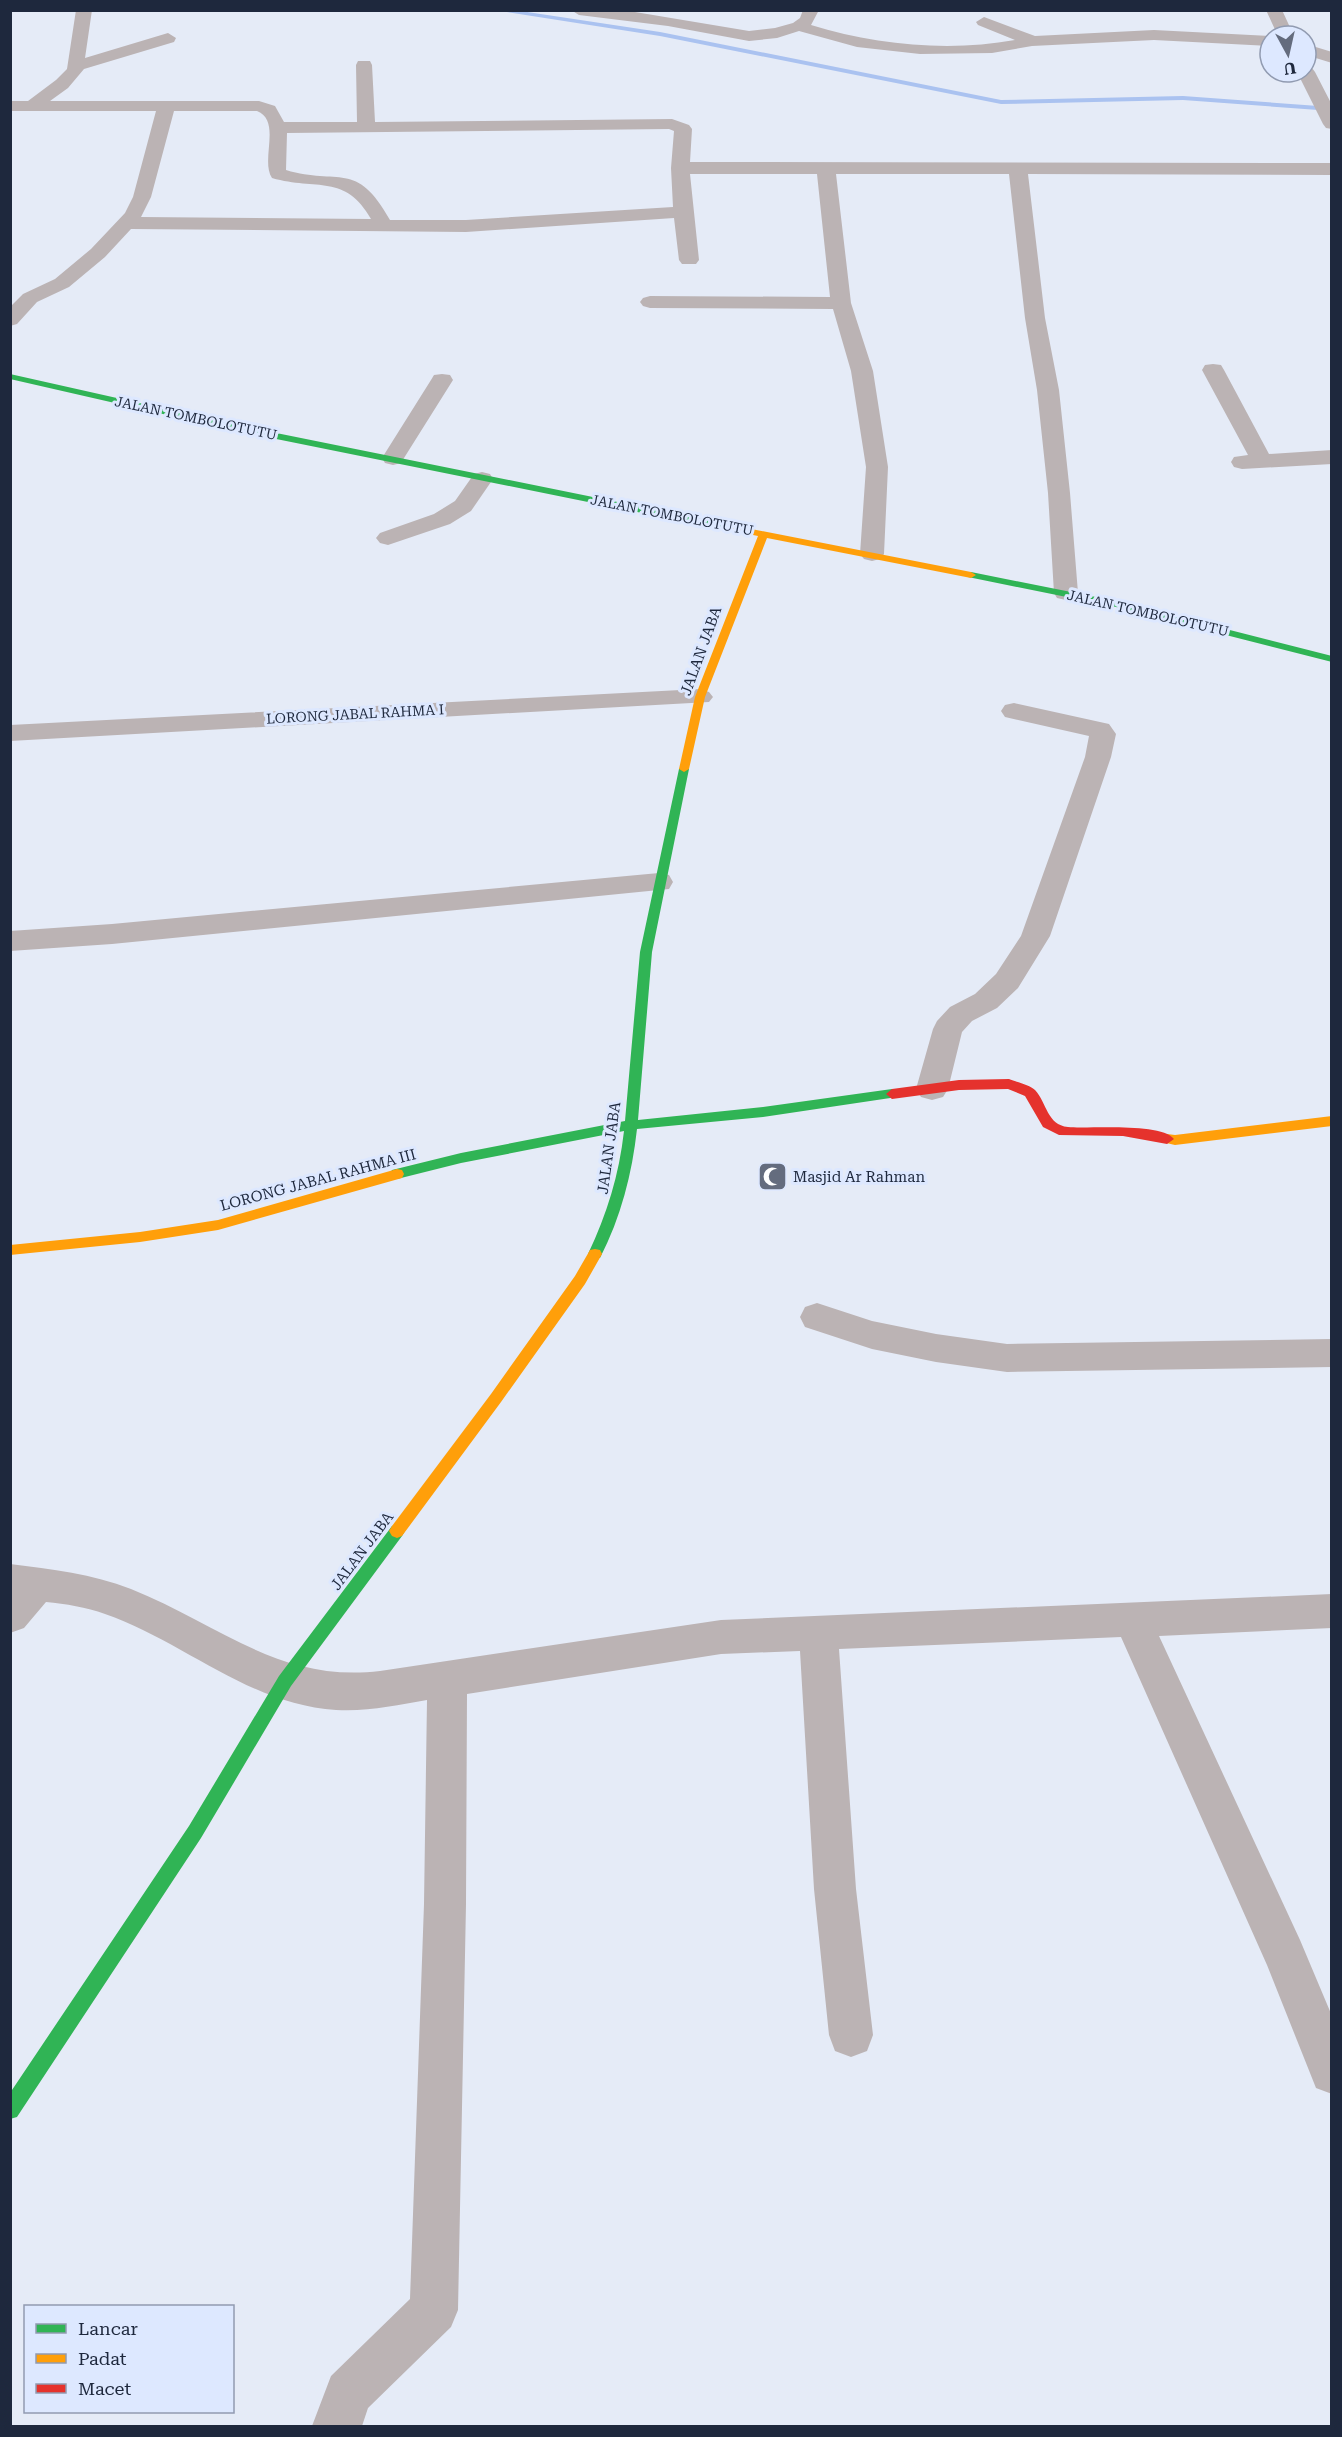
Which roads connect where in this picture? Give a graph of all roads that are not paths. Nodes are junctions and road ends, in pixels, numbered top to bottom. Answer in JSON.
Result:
{"nodes":[{"id":1,"x":84,"y":10,"type":"edge"},
{"id":2,"x":579,"y":10,"type":"edge"},
{"id":3,"x":811,"y":10,"type":"edge"},
{"id":4,"x":1274,"y":10,"type":"edge"},
{"id":5,"x":991,"y":24,"type":"dead end"},
{"id":6,"x":1280,"y":24,"type":"edge"},
{"id":7,"x":799,"y":27,"type":"junction"},
{"id":8,"x":168,"y":38,"type":"dead end"},
{"id":9,"x":1258,"y":40,"type":"edge"},
{"id":10,"x":1033,"y":41,"type":"junction"},
{"id":11,"x":78,"y":65,"type":"junction"},
{"id":12,"x":364,"y":65,"type":"dead end"},
{"id":13,"x":1313,"y":84,"type":"edge"},
{"id":14,"x":33,"y":105,"type":"junction"},
{"id":15,"x":10,"y":106,"type":"edge"},
{"id":16,"x":166,"y":107,"type":"junction"},
{"id":17,"x":1332,"y":124,"type":"edge"},
{"id":18,"x":278,"y":126,"type":"junction"},
{"id":19,"x":366,"y":126,"type":"junction"},
{"id":20,"x":680,"y":168,"type":"junction"},
{"id":21,"x":1018,"y":168,"type":"junction"},
{"id":22,"x":826,"y":169,"type":"junction"},
{"id":23,"x":1332,"y":169,"type":"edge"},
{"id":24,"x":279,"y":174,"type":"junction"},
{"id":25,"x":683,"y":212,"type":"junction"},
{"id":26,"x":126,"y":223,"type":"junction"},
{"id":27,"x":273,"y":224,"type":"junction"},
{"id":28,"x":384,"y":225,"type":"junction"},
{"id":29,"x":689,"y":260,"type":"dead end"},
{"id":30,"x":650,"y":302,"type":"dead end"},
{"id":31,"x":841,"y":303,"type":"junction"},
{"id":32,"x":10,"y":320,"type":"edge"},
{"id":33,"x":1213,"y":370,"type":"dead end"},
{"id":34,"x":10,"y":376,"type":"edge"},
{"id":35,"x":442,"y":380,"type":"dead end"},
{"id":36,"x":1332,"y":456,"type":"edge"},
{"id":37,"x":393,"y":458,"type":"junction"},
{"id":38,"x":482,"y":479,"type":"junction"},
{"id":39,"x":764,"y":533,"type":"junction"},
{"id":40,"x":388,"y":538,"type":"dead end"},
{"id":41,"x":872,"y":554,"type":"junction"},
{"id":42,"x":1066,"y":594,"type":"junction"},
{"id":43,"x":1332,"y":659,"type":"edge"},
{"id":44,"x":700,"y":697,"type":"junction"},
{"id":45,"x":1014,"y":711,"type":"dead end"},
{"id":46,"x":10,"y":733,"type":"edge"},
{"id":47,"x":659,"y":882,"type":"junction"},
{"id":48,"x":10,"y":941,"type":"edge"},
{"id":49,"x":932,"y":1089,"type":"junction"},
{"id":50,"x":1332,"y":1121,"type":"edge"},
{"id":51,"x":631,"y":1125,"type":"junction"},
{"id":52,"x":10,"y":1250,"type":"edge"},
{"id":53,"x":817,"y":1317,"type":"dead end"},
{"id":54,"x":1332,"y":1353,"type":"edge"},
{"id":55,"x":24,"y":1583,"type":"edge"},
{"id":56,"x":1332,"y":1611,"type":"edge"},
{"id":57,"x":10,"y":1616,"type":"edge"},
{"id":58,"x":1132,"y":1619,"type":"junction"},
{"id":59,"x":818,"y":1632,"type":"junction"},
{"id":60,"x":447,"y":1679,"type":"junction"},
{"id":61,"x":285,"y":1682,"type":"junction"},
{"id":62,"x":851,"y":2036,"type":"dead end"},
{"id":63,"x":1332,"y":2072,"type":"edge"},
{"id":64,"x":10,"y":2110,"type":"edge"},
{"id":65,"x":338,"y":2427,"type":"edge"}],
"edges":[{"from":1,"to":11,"type":"street"},
{"from":2,"to":7,"type":"street"},
{"from":3,"to":7,"type":"street"},
{"from":4,"to":6,"type":"street"},
{"from":5,"to":10,"type":"street"},
{"from":7,"to":10,"type":"street"},
{"from":8,"to":11,"type":"street"},
{"from":9,"to":10,"type":"street"},
{"from":11,"to":14,"type":"street"},
{"from":12,"to":19,"type":"street"},
{"from":13,"to":17,"type":"street"},
{"from":14,"to":15,"type":"street"},
{"from":14,"to":16,"type":"street"},
{"from":16,"to":18,"type":"street"},
{"from":16,"to":26,"type":"street"},
{"from":18,"to":19,"type":"street"},
{"from":18,"to":24,"type":"street"},
{"from":19,"to":20,"type":"street"},
{"from":20,"to":22,"type":"street"},
{"from":20,"to":25,"type":"street"},
{"from":21,"to":22,"type":"street"},
{"from":21,"to":23,"type":"street"},
{"from":21,"to":42,"type":"street"},
{"from":22,"to":31,"type":"street"},
{"from":24,"to":27,"type":"street"},
{"from":24,"to":28,"type":"street"},
{"from":25,"to":28,"type":"street"},
{"from":25,"to":29,"type":"street"},
{"from":26,"to":27,"type":"street"},
{"from":26,"to":32,"type":"street"},
{"from":27,"to":28,"type":"street"},
{"from":30,"to":31,"type":"street"},
{"from":31,"to":41,"type":"street"},
{"from":33,"to":36,"type":"street"},
{"from":34,"to":37,"type":"street","name":"JALAN TOMBOLOTUTU"},
{"from":35,"to":37,"type":"street"},
{"from":37,"to":38,"type":"street","name":"JALAN TOMBOLOTUTU"},
{"from":38,"to":39,"type":"street","name":"JALAN TOMBOLOTUTU"},
{"from":38,"to":40,"type":"street"},
{"from":39,"to":41,"type":"street","name":"JALAN TOMBOLOTUTU"},
{"from":39,"to":44,"type":"street","name":"JALAN JABA"},
{"from":41,"to":42,"type":"street","name":"JALAN TOMBOLOTUTU"},
{"from":42,"to":43,"type":"street","name":"JALAN TOMBOLOTUTU"},
{"from":44,"to":46,"type":"street","name":"LORONG JABAL RAHMA I"},
{"from":44,"to":47,"type":"street","name":"JALAN JABA"},
{"from":45,"to":49,"type":"street"},
{"from":47,"to":48,"type":"street"},
{"from":47,"to":51,"type":"street","name":"JALAN JABA"},
{"from":49,"to":50,"type":"street","name":"LORONG JABAL RAHMA III"},
{"from":49,"to":51,"type":"street","name":"LORONG JABAL RAHMA III"},
{"from":51,"to":52,"type":"street","name":"LORONG JABAL RAHMA III"},
{"from":51,"to":61,"type":"street","name":"JALAN JABA"},
{"from":53,"to":54,"type":"street"},
{"from":55,"to":57,"type":"street"},
{"from":55,"to":61,"type":"street"},
{"from":56,"to":58,"type":"street"},
{"from":58,"to":59,"type":"street"},
{"from":58,"to":63,"type":"street"},
{"from":59,"to":60,"type":"street"},
{"from":59,"to":62,"type":"street"},
{"from":60,"to":61,"type":"street"},
{"from":60,"to":65,"type":"street"},
{"from":61,"to":64,"type":"street","name":"JALAN JABA"}]}
